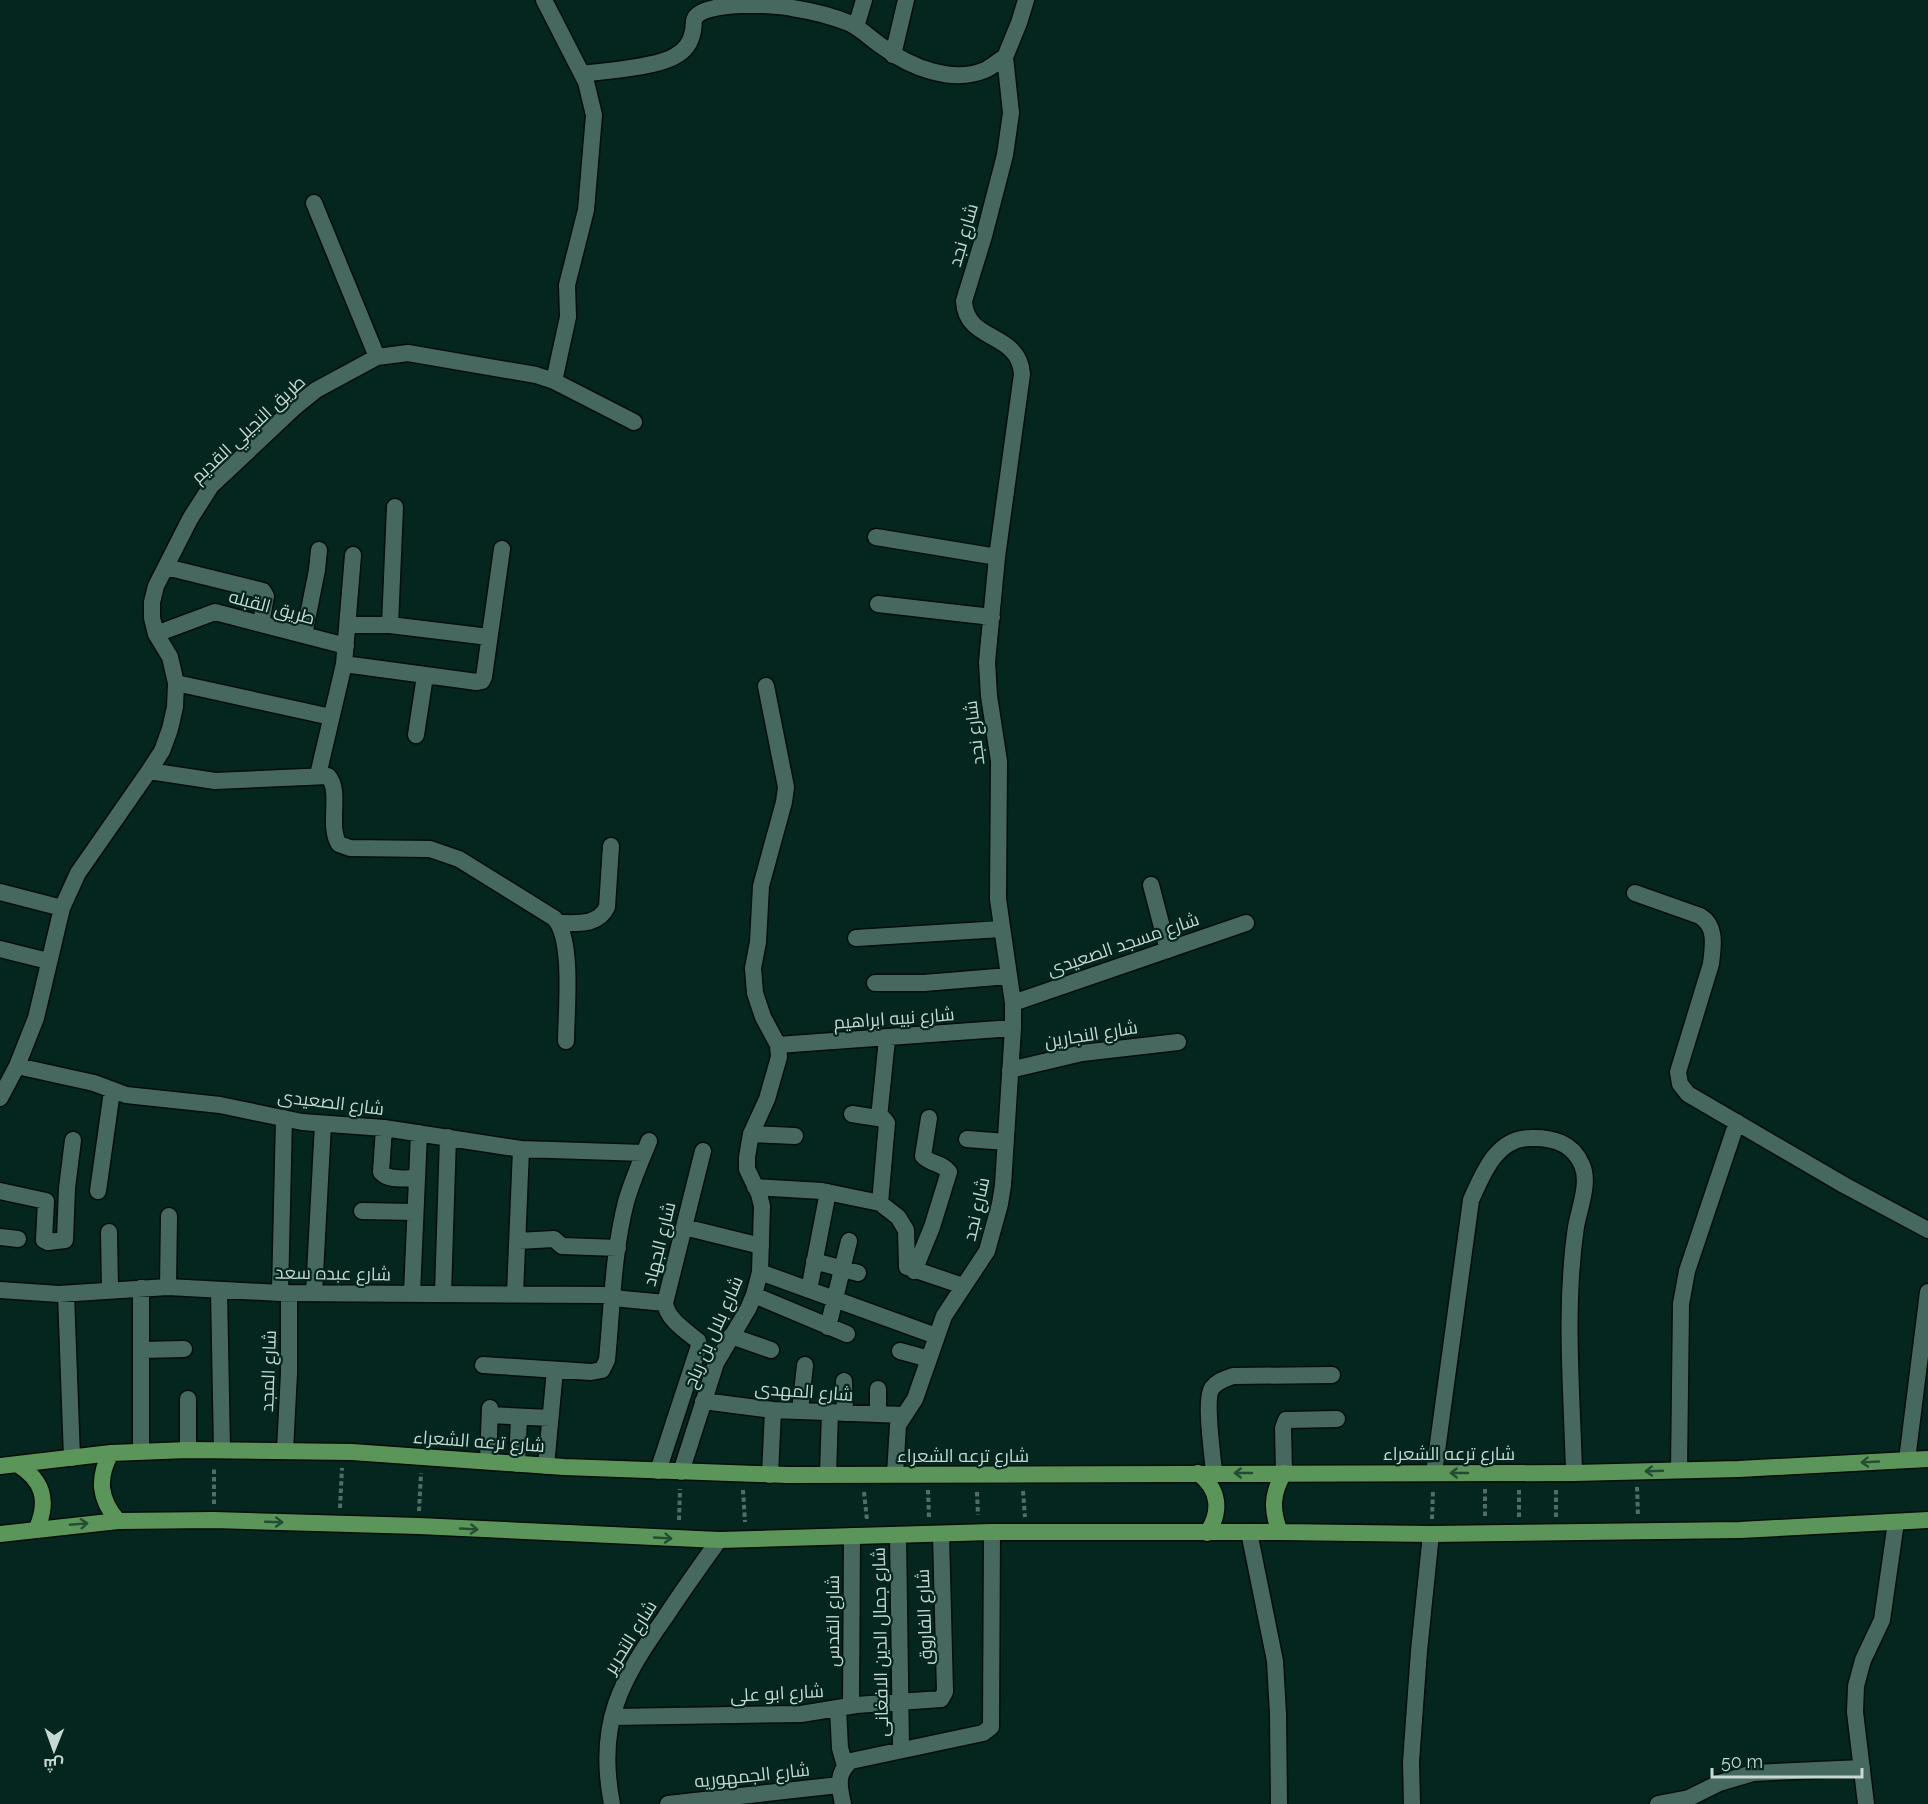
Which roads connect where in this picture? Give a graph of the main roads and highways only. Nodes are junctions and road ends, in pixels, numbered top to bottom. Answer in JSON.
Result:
{"nodes":[{"id":1,"x":111,"y":1453,"type":"junction"},
{"id":2,"x":1928,"y":1459,"type":"edge"},
{"id":3,"x":17,"y":1464,"type":"junction"},
{"id":4,"x":0,"y":1466,"type":"edge"},
{"id":5,"x":1206,"y":1473,"type":"junction"},
{"id":6,"x":1284,"y":1473,"type":"junction"},
{"id":7,"x":1928,"y":1520,"type":"edge"},
{"id":8,"x":118,"y":1521,"type":"junction"},
{"id":9,"x":37,"y":1528,"type":"junction"},
{"id":10,"x":1280,"y":1532,"type":"junction"},
{"id":11,"x":1207,"y":1533,"type":"junction"},
{"id":12,"x":0,"y":1534,"type":"edge"}],
"edges":[{"from":1,"to":3,"type":"highway","name":"شارع ترعه الشعراء"},
{"from":1,"to":5,"type":"highway","name":"شارع ترعه الشعراء"},
{"from":1,"to":8,"type":"highway"},
{"from":2,"to":6,"type":"highway","name":"شارع ترعه الشعراء","one_way":true},
{"from":3,"to":4,"type":"highway","name":"شارع ترعه الشعراء"},
{"from":3,"to":9,"type":"highway"},
{"from":6,"to":5,"type":"highway","name":"شارع ترعه الشعراء","one_way":true},
{"from":5,"to":11,"type":"highway"},
{"from":6,"to":10,"type":"highway"},
{"from":7,"to":10,"type":"highway"},
{"from":9,"to":8,"type":"highway","one_way":true},
{"from":8,"to":11,"type":"highway","one_way":true},
{"from":9,"to":12,"type":"highway"},
{"from":10,"to":11,"type":"highway"}]}
